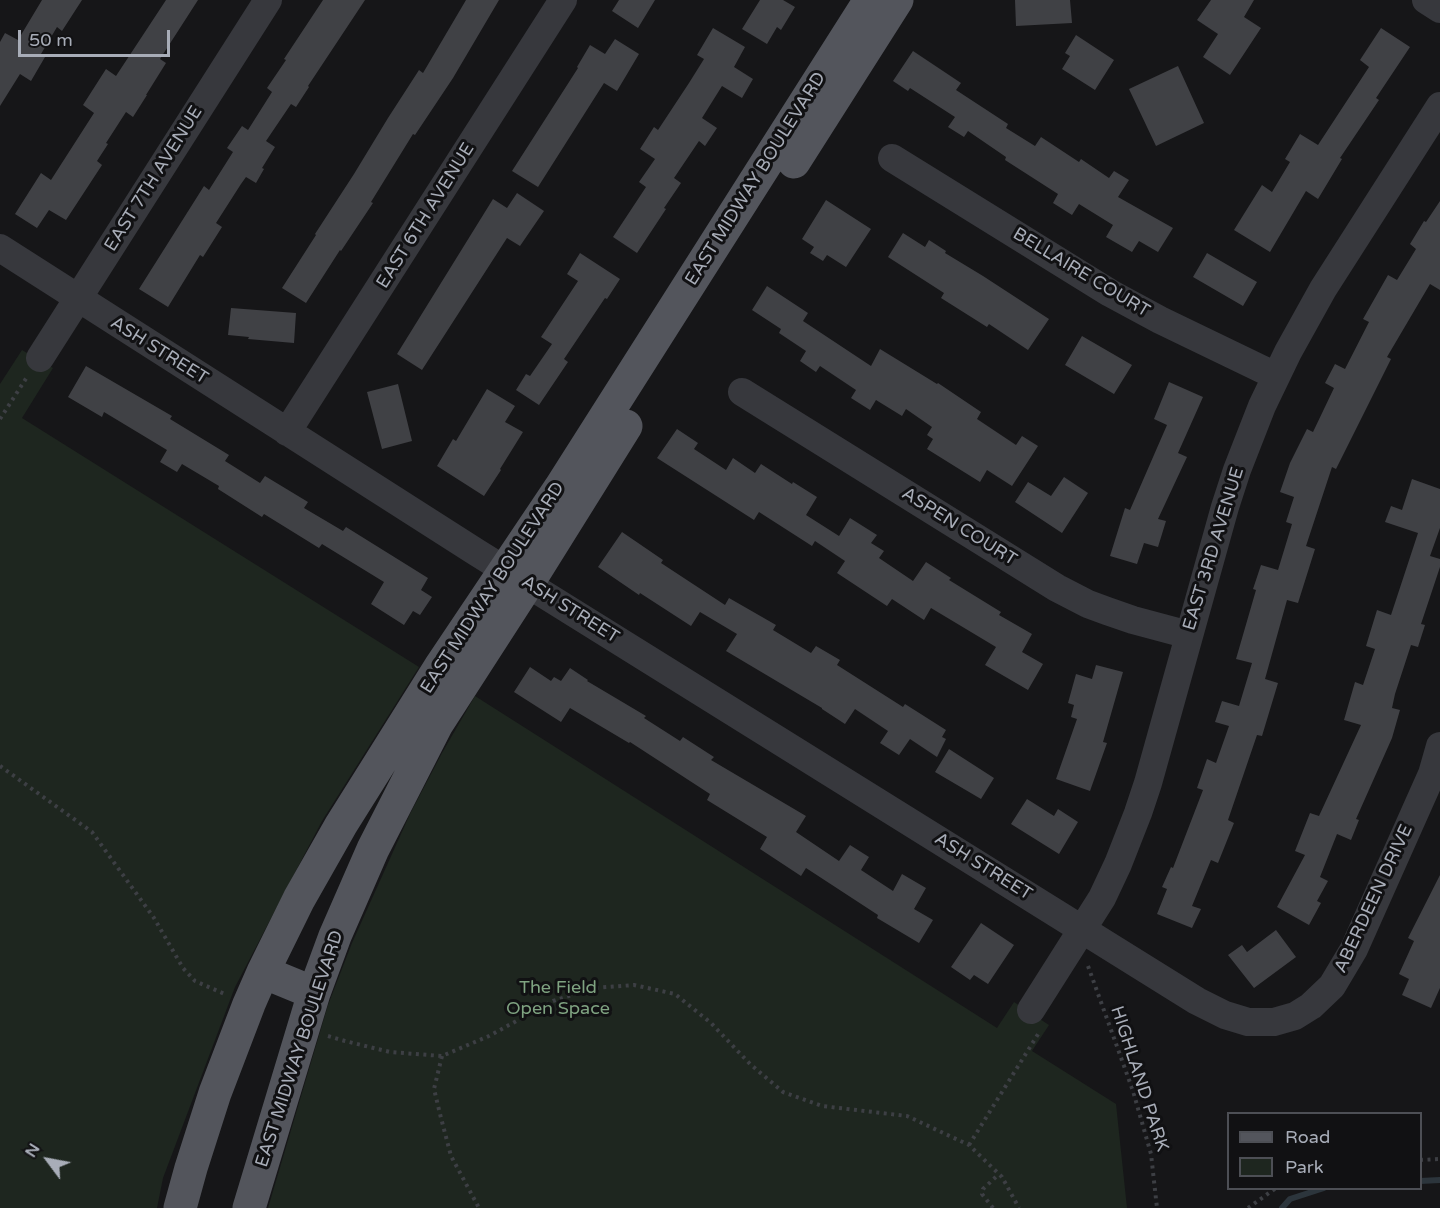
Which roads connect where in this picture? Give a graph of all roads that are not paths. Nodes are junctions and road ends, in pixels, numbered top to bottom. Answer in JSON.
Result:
{"nodes":[{"id":1,"x":268,"y":0,"type":"edge"},
{"id":2,"x":563,"y":0,"type":"edge"},
{"id":3,"x":870,"y":0,"type":"edge"},
{"id":4,"x":897,"y":0,"type":"edge"},
{"id":5,"x":1426,"y":0,"type":"edge"},
{"id":6,"x":1440,"y":9,"type":"edge"},
{"id":7,"x":1440,"y":106,"type":"edge"},
{"id":8,"x":892,"y":158,"type":"dead end"},
{"id":9,"x":0,"y":248,"type":"edge"},
{"id":10,"x":78,"y":299,"type":"junction"},
{"id":11,"x":35,"y":365,"type":"road end"},
{"id":12,"x":1276,"y":376,"type":"junction"},
{"id":13,"x":742,"y":392,"type":"dead end"},
{"id":14,"x":288,"y":432,"type":"junction"},
{"id":15,"x":517,"y":577,"type":"junction"},
{"id":16,"x":1189,"y":635,"type":"junction"},
{"id":17,"x":1440,"y":746,"type":"edge"},
{"id":18,"x":1082,"y":929,"type":"junction"},
{"id":19,"x":263,"y":972,"type":"junction"},
{"id":20,"x":314,"y":993,"type":"junction"},
{"id":21,"x":1037,"y":1019,"type":"road end"},
{"id":22,"x":180,"y":1208,"type":"edge"},
{"id":23,"x":249,"y":1208,"type":"edge"}],
"edges":[{"from":1,"to":10,"type":"street","name":"EAST 7TH AVENUE"},
{"from":2,"to":14,"type":"street","name":"EAST 6TH AVENUE"},
{"from":3,"to":15,"type":"main road","name":"EAST MIDWAY BOULEVARD"},
{"from":4,"to":15,"type":"main road","name":"EAST MIDWAY BOULEVARD"},
{"from":5,"to":6,"type":"street"},
{"from":7,"to":12,"type":"street","name":"EAST 3RD AVENUE"},
{"from":8,"to":12,"type":"street","name":"BELLAIRE COURT"},
{"from":9,"to":10,"type":"street","name":"ASH STREET"},
{"from":10,"to":11,"type":"street","name":"EAST 7TH AVENUE"},
{"from":10,"to":14,"type":"street","name":"ASH STREET"},
{"from":12,"to":16,"type":"street","name":"EAST 3RD AVENUE"},
{"from":13,"to":16,"type":"street","name":"ASPEN COURT"},
{"from":14,"to":15,"type":"street","name":"ASH STREET"},
{"from":15,"to":18,"type":"street","name":"ASH STREET"},
{"from":15,"to":19,"type":"main road","name":"EAST MIDWAY BOULEVARD"},
{"from":15,"to":20,"type":"main road","name":"EAST MIDWAY BOULEVARD"},
{"from":16,"to":18,"type":"street","name":"EAST 3RD AVENUE"},
{"from":17,"to":18,"type":"street","name":"ABERDEEN DRIVE"},
{"from":18,"to":21,"type":"street","name":"EAST 3RD AVENUE"},
{"from":19,"to":20,"type":"main road"},
{"from":19,"to":22,"type":"main road","name":"EAST MIDWAY BOULEVARD"},
{"from":20,"to":23,"type":"main road","name":"EAST MIDWAY BOULEVARD"}]}
